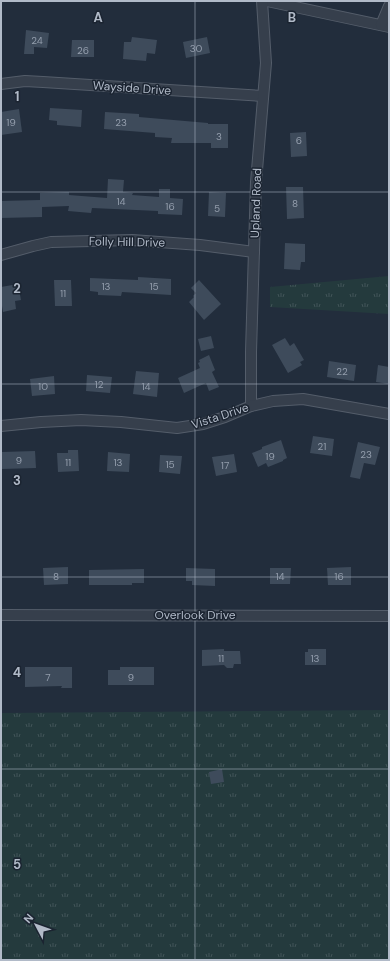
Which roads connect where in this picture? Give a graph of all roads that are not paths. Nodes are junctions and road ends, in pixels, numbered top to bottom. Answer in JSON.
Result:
{"nodes":[{"id":1,"x":262,"y":1,"type":"edge"},
{"id":2,"x":267,"y":1,"type":"edge"},
{"id":3,"x":389,"y":6,"type":"edge"},
{"id":4,"x":385,"y":26,"type":"edge"},
{"id":5,"x":1,"y":84,"type":"edge"},
{"id":6,"x":263,"y":96,"type":"junction"},
{"id":7,"x":254,"y":252,"type":"junction"},
{"id":8,"x":1,"y":255,"type":"edge"},
{"id":9,"x":251,"y":406,"type":"junction"},
{"id":10,"x":389,"y":414,"type":"edge"},
{"id":11,"x":1,"y":426,"type":"edge"},
{"id":12,"x":1,"y":615,"type":"edge"},
{"id":13,"x":389,"y":616,"type":"edge"}],
"edges":[{"from":1,"to":6,"type":"street","name":"Upland Road"},
{"from":2,"to":4,"type":"street"},
{"from":3,"to":4,"type":"street"},
{"from":5,"to":6,"type":"street","name":"Wayside Drive"},
{"from":6,"to":7,"type":"street","name":"Upland Road"},
{"from":7,"to":8,"type":"street","name":"Folly Hill Drive"},
{"from":7,"to":9,"type":"street","name":"Upland Road"},
{"from":9,"to":10,"type":"street","name":"Vista Drive"},
{"from":9,"to":11,"type":"street","name":"Vista Drive"},
{"from":12,"to":13,"type":"street","name":"Overlook Drive"}]}
